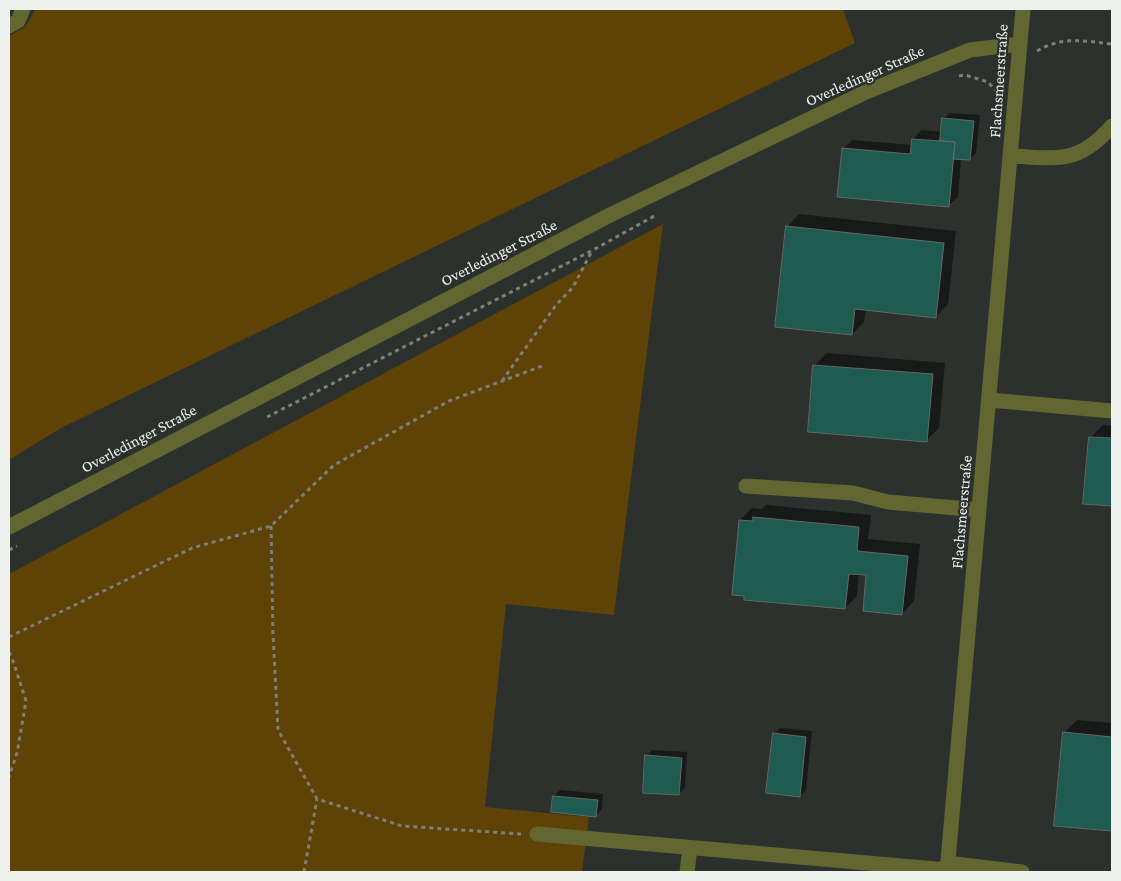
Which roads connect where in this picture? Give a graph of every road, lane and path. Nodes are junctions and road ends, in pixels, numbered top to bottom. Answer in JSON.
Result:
{"nodes":[{"id":1,"x":23,"y":9,"type":"edge"},
{"id":2,"x":1023,"y":9,"type":"edge"},
{"id":3,"x":9,"y":26,"type":"edge"},
{"id":4,"x":1019,"y":44,"type":"junction"},
{"id":5,"x":1112,"y":44,"type":"edge"},
{"id":6,"x":1018,"y":63,"type":"junction"},
{"id":7,"x":956,"y":77,"type":"dead end"},
{"id":8,"x":996,"y":91,"type":"dead end"},
{"id":9,"x":1112,"y":126,"type":"edge"},
{"id":10,"x":1011,"y":156,"type":"junction"},
{"id":11,"x":660,"y":213,"type":"dead end"},
{"id":12,"x":593,"y":250,"type":"junction"},
{"id":13,"x":542,"y":366,"type":"dead end"},
{"id":14,"x":502,"y":381,"type":"junction"},
{"id":15,"x":990,"y":400,"type":"junction"},
{"id":16,"x":1112,"y":411,"type":"edge"},
{"id":17,"x":265,"y":417,"type":"dead end"},
{"id":18,"x":746,"y":486,"type":"dead end"},
{"id":19,"x":980,"y":510,"type":"junction"},
{"id":20,"x":271,"y":526,"type":"junction"},
{"id":21,"x":9,"y":527,"type":"edge"},
{"id":22,"x":18,"y":545,"type":"dead end"},
{"id":23,"x":9,"y":550,"type":"edge"},
{"id":24,"x":9,"y":637,"type":"edge"},
{"id":25,"x":9,"y":652,"type":"edge"},
{"id":26,"x":9,"y":778,"type":"edge"},
{"id":27,"x":317,"y":799,"type":"junction"},
{"id":28,"x":537,"y":834,"type":"joint"},
{"id":29,"x":690,"y":848,"type":"junction"},
{"id":30,"x":851,"y":867,"type":"edge"},
{"id":31,"x":947,"y":868,"type":"edge"},
{"id":32,"x":304,"y":872,"type":"edge"},
{"id":33,"x":687,"y":872,"type":"edge"},
{"id":34,"x":1022,"y":872,"type":"edge"}],
"edges":[{"from":1,"to":3,"type":"street"},
{"from":2,"to":4,"type":"street","name":"Flachsmeerstraße"},
{"from":4,"to":6,"type":"street","name":"Flachsmeerstraße"},
{"from":4,"to":21,"type":"street","name":"Overledinger Straße"},
{"from":5,"to":6,"type":"path"},
{"from":6,"to":10,"type":"street","name":"Flachsmeerstraße"},
{"from":7,"to":8,"type":"path"},
{"from":9,"to":10,"type":"street","name":"Flachsmeerstraße"},
{"from":10,"to":15,"type":"street","name":"Flachsmeerstraße"},
{"from":11,"to":12,"type":"path"},
{"from":12,"to":14,"type":"path"},
{"from":12,"to":17,"type":"path"},
{"from":13,"to":14,"type":"path"},
{"from":14,"to":20,"type":"path"},
{"from":15,"to":16,"type":"street"},
{"from":15,"to":19,"type":"street","name":"Flachsmeerstraße"},
{"from":18,"to":19,"type":"street"},
{"from":19,"to":31,"type":"street","name":"Flachsmeerstraße"},
{"from":20,"to":24,"type":"path"},
{"from":20,"to":27,"type":"path"},
{"from":22,"to":23,"type":"path"},
{"from":25,"to":26,"type":"path"},
{"from":27,"to":28,"type":"path"},
{"from":27,"to":32,"type":"path"},
{"from":28,"to":29,"type":"street"},
{"from":29,"to":30,"type":"street"},
{"from":29,"to":33,"type":"street"},
{"from":30,"to":31,"type":"street"},
{"from":31,"to":34,"type":"street"}]}
